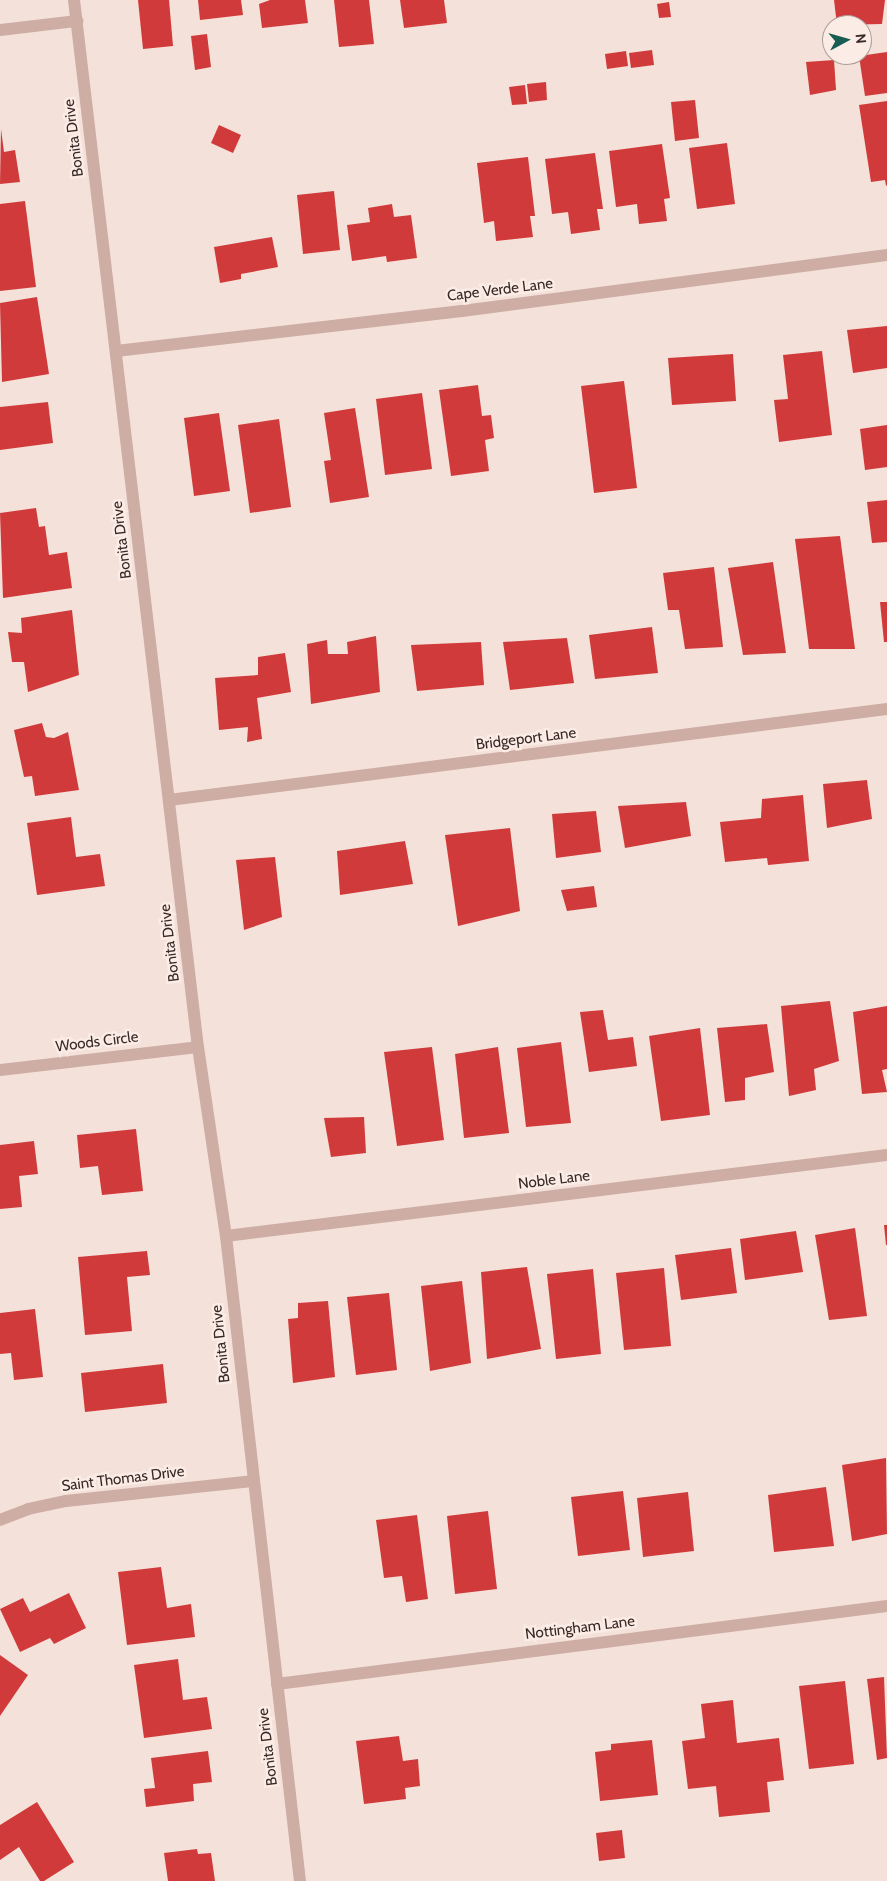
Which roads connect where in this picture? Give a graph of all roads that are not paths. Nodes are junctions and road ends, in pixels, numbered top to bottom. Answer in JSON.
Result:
{"nodes":[{"id":1,"x":74,"y":0,"type":"edge"},
{"id":2,"x":77,"y":21,"type":"junction"},
{"id":3,"x":0,"y":30,"type":"edge"},
{"id":4,"x":887,"y":256,"type":"edge"},
{"id":5,"x":116,"y":351,"type":"junction"},
{"id":6,"x":887,"y":709,"type":"edge"},
{"id":7,"x":170,"y":800,"type":"junction"},
{"id":8,"x":198,"y":1047,"type":"junction"},
{"id":9,"x":0,"y":1070,"type":"edge"},
{"id":10,"x":887,"y":1155,"type":"edge"},
{"id":11,"x":226,"y":1236,"type":"junction"},
{"id":12,"x":252,"y":1481,"type":"junction"},
{"id":13,"x":0,"y":1520,"type":"edge"},
{"id":14,"x":887,"y":1606,"type":"edge"},
{"id":15,"x":277,"y":1684,"type":"junction"},
{"id":16,"x":300,"y":1881,"type":"edge"}],
"edges":[{"from":1,"to":2,"type":"street","name":"Bonita Drive"},
{"from":2,"to":3,"type":"street"},
{"from":2,"to":5,"type":"street","name":"Bonita Drive"},
{"from":4,"to":5,"type":"street","name":"Cape Verde Lane"},
{"from":5,"to":7,"type":"street","name":"Bonita Drive"},
{"from":6,"to":7,"type":"street","name":"Bridgeport Lane"},
{"from":7,"to":8,"type":"street","name":"Bonita Drive"},
{"from":8,"to":9,"type":"street","name":"Woods Circle"},
{"from":8,"to":11,"type":"street","name":"Bonita Drive"},
{"from":10,"to":11,"type":"street","name":"Noble Lane"},
{"from":11,"to":12,"type":"street","name":"Bonita Drive"},
{"from":12,"to":13,"type":"street","name":"Saint Thomas Drive"},
{"from":12,"to":15,"type":"street","name":"Bonita Drive"},
{"from":14,"to":15,"type":"street","name":"Nottingham Lane"},
{"from":15,"to":16,"type":"street","name":"Bonita Drive"}]}
